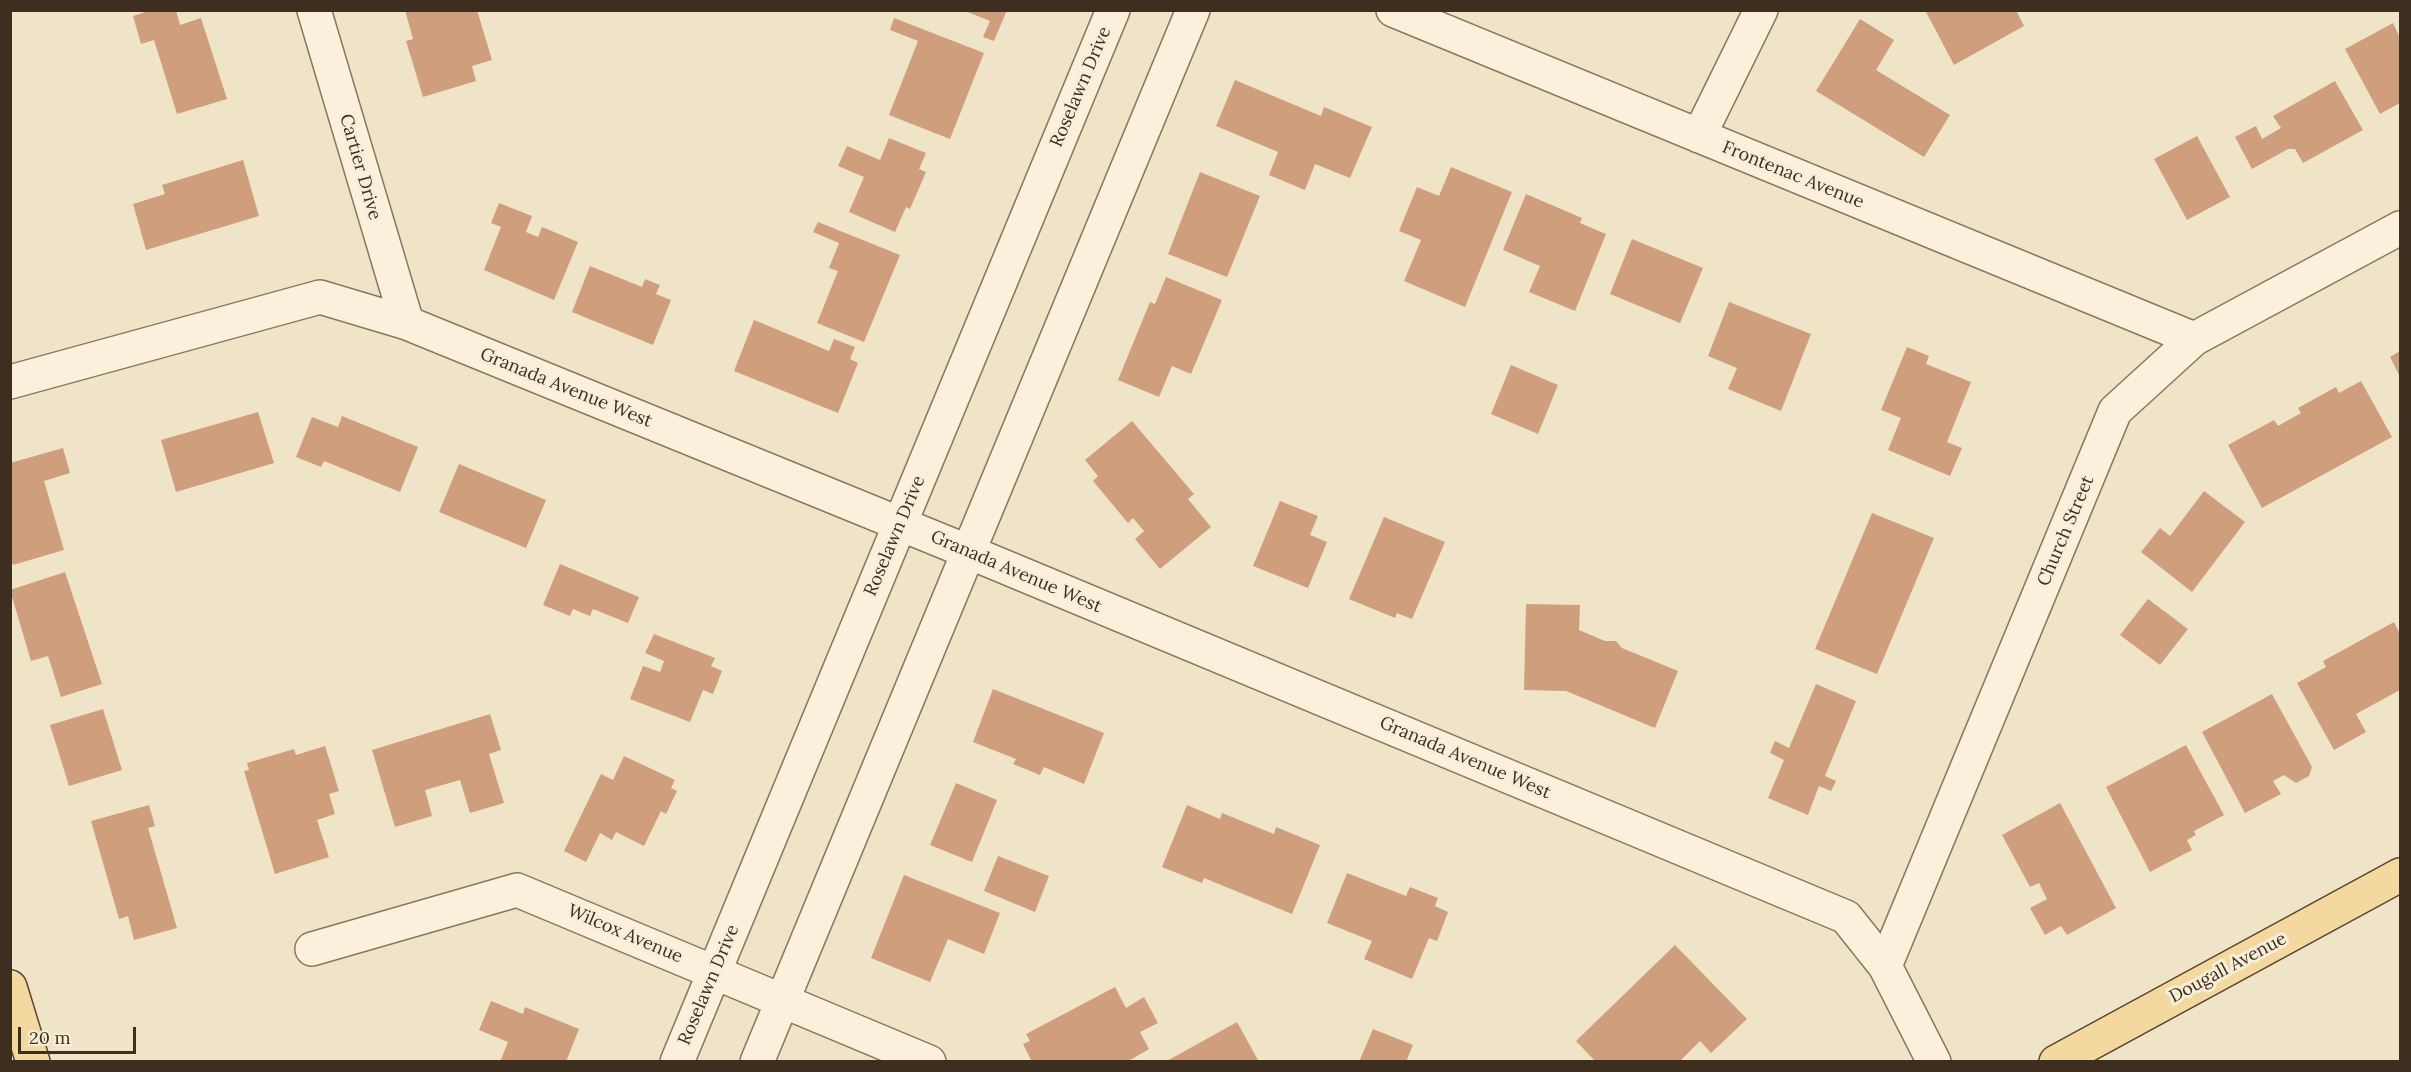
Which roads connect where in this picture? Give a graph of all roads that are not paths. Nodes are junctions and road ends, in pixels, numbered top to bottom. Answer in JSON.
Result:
{"nodes":[{"id":1,"x":315,"y":10,"type":"edge"},
{"id":2,"x":1113,"y":10,"type":"edge"},
{"id":3,"x":1193,"y":10,"type":"edge"},
{"id":4,"x":1393,"y":10,"type":"edge"},
{"id":5,"x":1761,"y":10,"type":"edge"},
{"id":6,"x":1699,"y":136,"type":"junction"},
{"id":7,"x":2400,"y":228,"type":"edge"},
{"id":8,"x":407,"y":323,"type":"junction"},
{"id":9,"x":2194,"y":339,"type":"junction"},
{"id":10,"x":10,"y":382,"type":"edge"},
{"id":11,"x":900,"y":524,"type":"junction"},
{"id":12,"x":969,"y":552,"type":"junction"},
{"id":13,"x":2400,"y":875,"type":"edge"},
{"id":14,"x":312,"y":949,"type":"dead end"},
{"id":15,"x":1886,"y":966,"type":"junction"},
{"id":16,"x":714,"y":971,"type":"junction"},
{"id":17,"x":10,"y":987,"type":"edge"},
{"id":18,"x":783,"y":1000,"type":"junction"},
{"id":19,"x":33,"y":1062,"type":"edge"},
{"id":20,"x":677,"y":1062,"type":"edge"},
{"id":21,"x":757,"y":1062,"type":"edge"},
{"id":22,"x":929,"y":1062,"type":"edge"},
{"id":23,"x":1934,"y":1062,"type":"edge"},
{"id":24,"x":2056,"y":1062,"type":"edge"}],
"edges":[{"from":1,"to":8,"type":"street","name":"Cartier Drive"},
{"from":2,"to":11,"type":"street","name":"Roselawn Drive"},
{"from":3,"to":12,"type":"street"},
{"from":4,"to":6,"type":"street","name":"Frontenac Avenue"},
{"from":5,"to":6,"type":"street"},
{"from":6,"to":9,"type":"street","name":"Frontenac Avenue"},
{"from":7,"to":9,"type":"street","name":"Church Street"},
{"from":8,"to":10,"type":"street","name":"Granada Avenue West"},
{"from":8,"to":11,"type":"street","name":"Granada Avenue West"},
{"from":9,"to":15,"type":"street","name":"Church Street"},
{"from":11,"to":12,"type":"street","name":"Granada Avenue West"},
{"from":11,"to":16,"type":"street","name":"Roselawn Drive"},
{"from":12,"to":15,"type":"street","name":"Granada Avenue West"},
{"from":12,"to":18,"type":"street"},
{"from":13,"to":24,"type":"main road","name":"Dougall Avenue"},
{"from":14,"to":16,"type":"street","name":"Wilcox Avenue"},
{"from":15,"to":23,"type":"street","name":"Granada Avenue West"},
{"from":16,"to":18,"type":"street","name":"Wilcox Avenue"},
{"from":16,"to":20,"type":"street","name":"Roselawn Drive"},
{"from":17,"to":19,"type":"main road"},
{"from":18,"to":21,"type":"street"},
{"from":18,"to":22,"type":"street","name":"Wilcox Avenue"}]}
